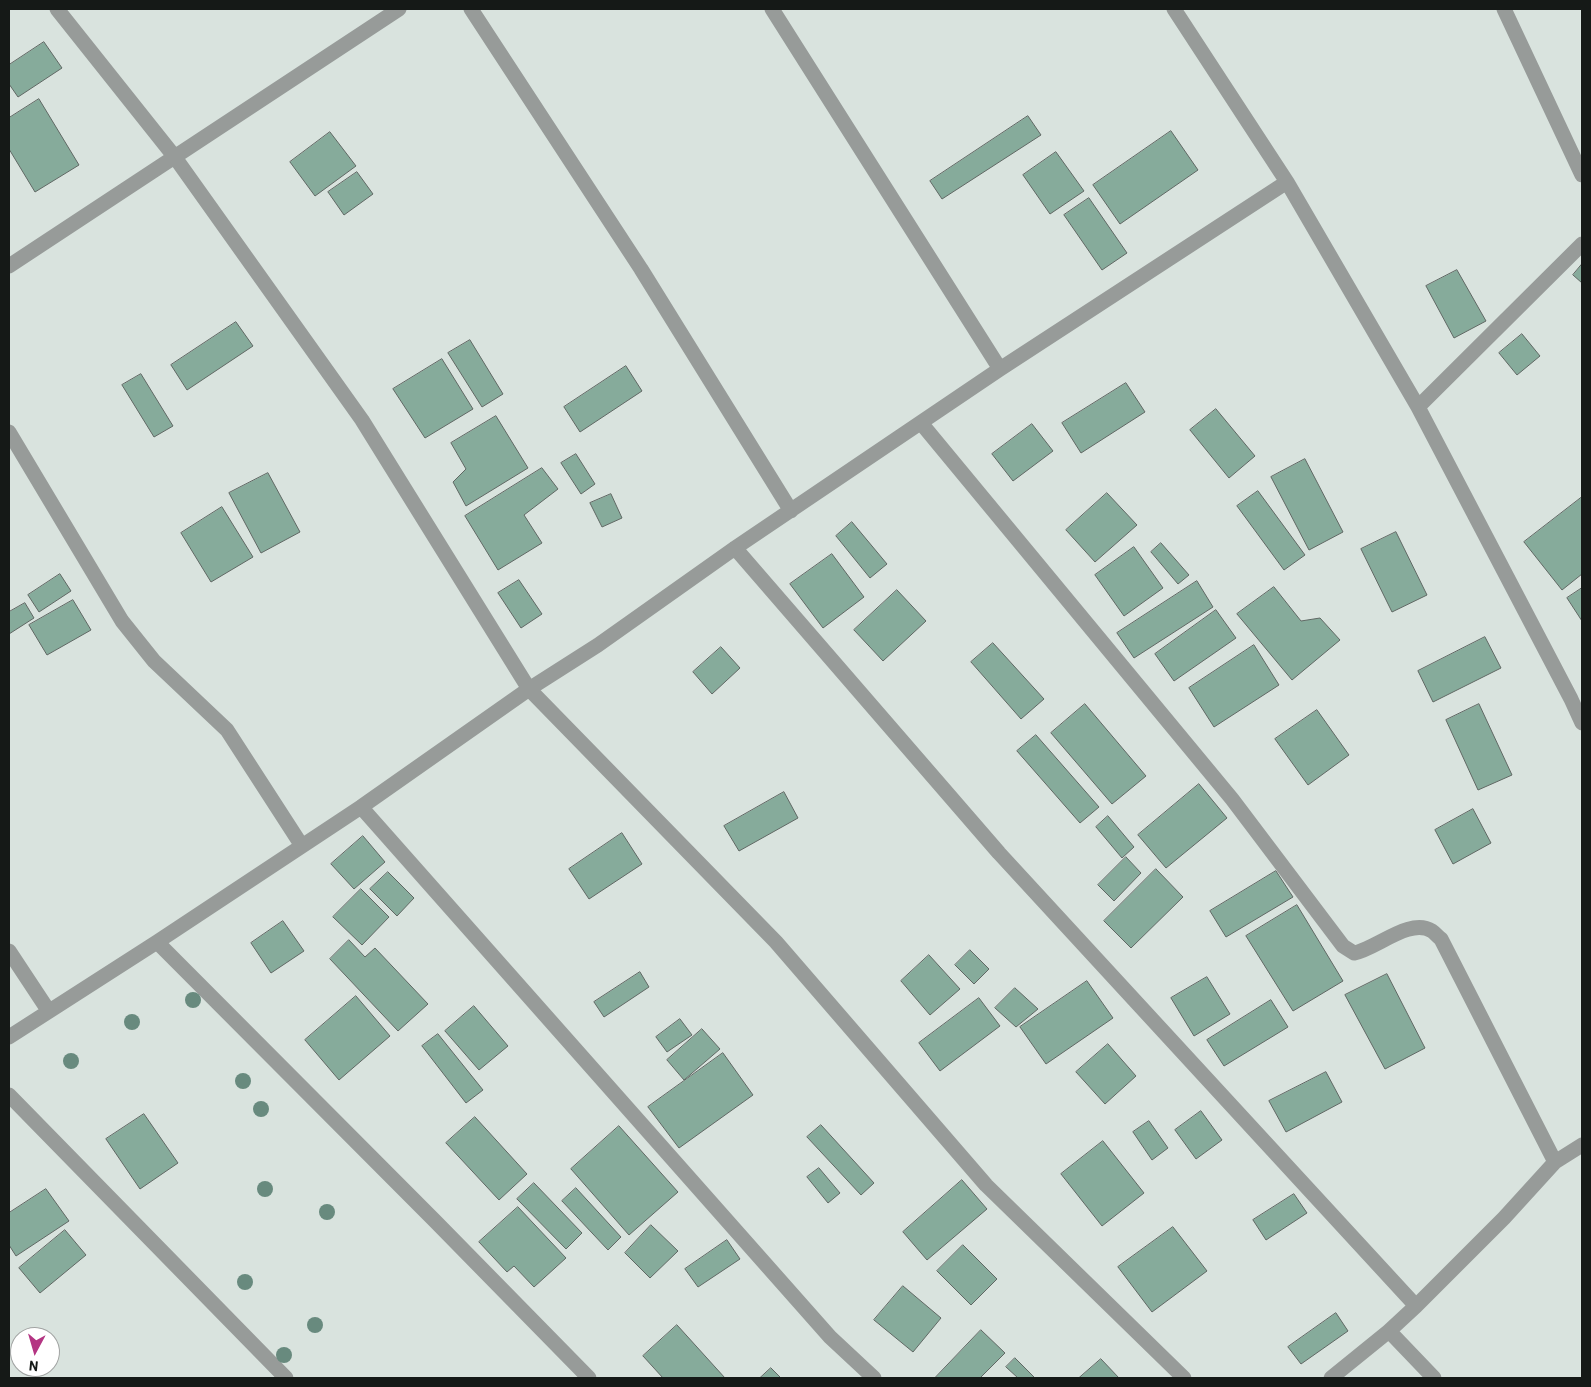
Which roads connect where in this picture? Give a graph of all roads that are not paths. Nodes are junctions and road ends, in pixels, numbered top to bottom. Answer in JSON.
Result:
{"nodes":[{"id":1,"x":57,"y":9,"type":"edge"},
{"id":2,"x":399,"y":9,"type":"edge"},
{"id":3,"x":471,"y":9,"type":"edge"},
{"id":4,"x":772,"y":9,"type":"edge"},
{"id":5,"x":1174,"y":9,"type":"edge"},
{"id":6,"x":1504,"y":9,"type":"edge"},
{"id":7,"x":174,"y":156,"type":"junction"},
{"id":8,"x":1582,"y":175,"type":"edge"},
{"id":9,"x":1287,"y":182,"type":"junction"},
{"id":10,"x":1582,"y":244,"type":"edge"},
{"id":11,"x":9,"y":266,"type":"edge"},
{"id":12,"x":1000,"y":369,"type":"junction"},
{"id":13,"x":1418,"y":407,"type":"junction"},
{"id":14,"x":920,"y":423,"type":"junction"},
{"id":15,"x":9,"y":432,"type":"edge"},
{"id":16,"x":791,"y":511,"type":"junction"},
{"id":17,"x":735,"y":548,"type":"junction"},
{"id":18,"x":529,"y":689,"type":"junction"},
{"id":19,"x":1582,"y":723,"type":"edge"},
{"id":20,"x":361,"y":807,"type":"junction"},
{"id":21,"x":302,"y":846,"type":"junction"},
{"id":22,"x":158,"y":942,"type":"junction"},
{"id":23,"x":9,"y":951,"type":"edge"},
{"id":24,"x":48,"y":1010,"type":"junction"},
{"id":25,"x":9,"y":1037,"type":"edge"},
{"id":26,"x":9,"y":1095,"type":"edge"},
{"id":27,"x":1582,"y":1144,"type":"edge"},
{"id":28,"x":1555,"y":1162,"type":"junction"},
{"id":29,"x":1416,"y":1306,"type":"junction"},
{"id":30,"x":1389,"y":1331,"type":"junction"},
{"id":31,"x":286,"y":1378,"type":"edge"},
{"id":32,"x":589,"y":1378,"type":"edge"},
{"id":33,"x":874,"y":1378,"type":"edge"},
{"id":34,"x":1184,"y":1378,"type":"edge"},
{"id":35,"x":1331,"y":1378,"type":"edge"},
{"id":36,"x":1434,"y":1378,"type":"edge"}],
"edges":[{"from":1,"to":7,"type":"street"},
{"from":2,"to":7,"type":"street"},
{"from":3,"to":16,"type":"street"},
{"from":4,"to":12,"type":"street"},
{"from":5,"to":9,"type":"street"},
{"from":6,"to":8,"type":"street"},
{"from":7,"to":11,"type":"street"},
{"from":7,"to":18,"type":"street"},
{"from":9,"to":12,"type":"street"},
{"from":9,"to":13,"type":"street"},
{"from":10,"to":13,"type":"street"},
{"from":12,"to":14,"type":"street"},
{"from":13,"to":19,"type":"street"},
{"from":14,"to":16,"type":"street"},
{"from":14,"to":28,"type":"street"},
{"from":15,"to":21,"type":"street"},
{"from":16,"to":17,"type":"street"},
{"from":17,"to":18,"type":"street"},
{"from":17,"to":29,"type":"street"},
{"from":18,"to":20,"type":"street"},
{"from":18,"to":34,"type":"street"},
{"from":20,"to":21,"type":"street"},
{"from":20,"to":33,"type":"street"},
{"from":21,"to":22,"type":"street"},
{"from":22,"to":24,"type":"street"},
{"from":22,"to":32,"type":"street"},
{"from":23,"to":24,"type":"street"},
{"from":24,"to":25,"type":"street"},
{"from":26,"to":31,"type":"street"},
{"from":27,"to":28,"type":"street"},
{"from":28,"to":29,"type":"street"},
{"from":29,"to":30,"type":"street"},
{"from":30,"to":35,"type":"street"},
{"from":30,"to":36,"type":"street"}]}
